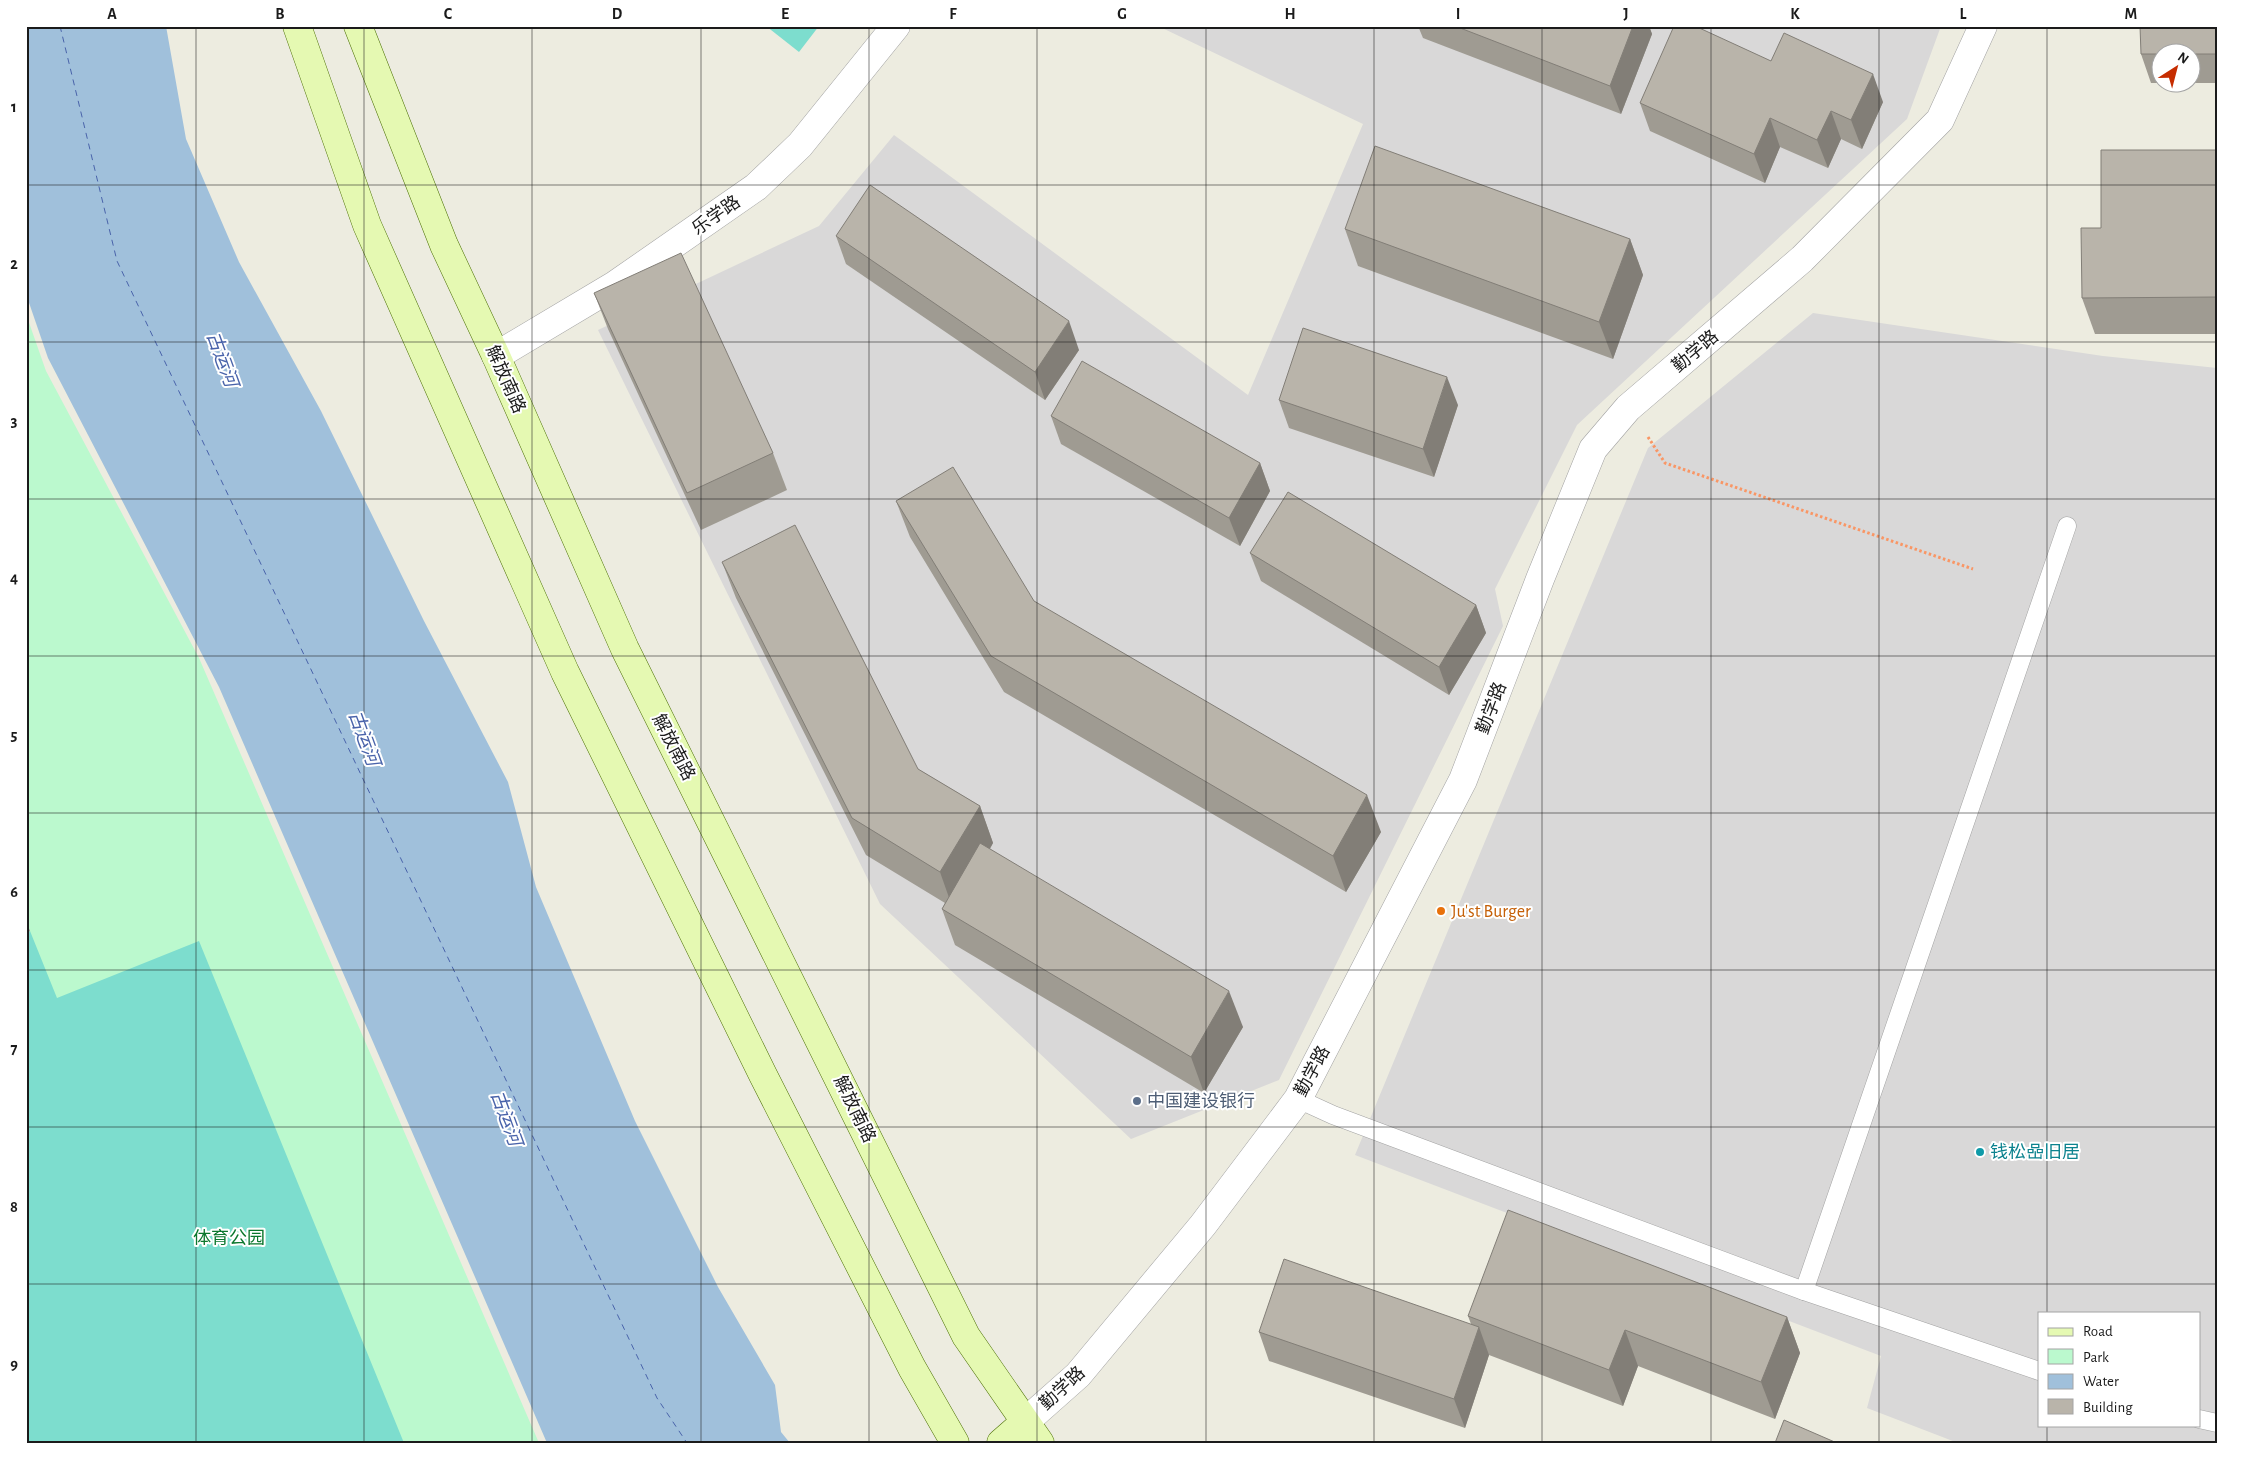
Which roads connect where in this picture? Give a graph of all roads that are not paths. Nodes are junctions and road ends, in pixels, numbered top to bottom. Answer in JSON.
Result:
{"nodes":[{"id":1,"x":297,"y":26,"type":"edge"},
{"id":2,"x":358,"y":26,"type":"edge"},
{"id":3,"x":896,"y":26,"type":"edge"},
{"id":4,"x":1983,"y":26,"type":"edge"},
{"id":5,"x":496,"y":356,"type":"junction"},
{"id":6,"x":2067,"y":526,"type":"dead end"},
{"id":7,"x":1298,"y":1099,"type":"junction"},
{"id":8,"x":1804,"y":1291,"type":"junction"},
{"id":9,"x":2038,"y":1371,"type":"edge"},
{"id":10,"x":2200,"y":1419,"type":"edge"},
{"id":11,"x":2217,"y":1423,"type":"edge"},
{"id":12,"x":1033,"y":1432,"type":"edge"},
{"id":13,"x":955,"y":1443,"type":"edge"},
{"id":14,"x":1001,"y":1443,"type":"edge"}],
"edges":[{"from":1,"to":13,"type":"main road"},
{"from":2,"to":5,"type":"main road","name":"解放南路"},
{"from":3,"to":5,"type":"street","name":"乐学路"},
{"from":4,"to":7,"type":"street","name":"勤学路"},
{"from":5,"to":12,"type":"main road","name":"解放南路"},
{"from":6,"to":8,"type":"lane"},
{"from":7,"to":8,"type":"lane"},
{"from":7,"to":12,"type":"street","name":"勤学路"},
{"from":8,"to":9,"type":"lane"},
{"from":10,"to":11,"type":"lane"},
{"from":12,"to":14,"type":"main road"}]}
